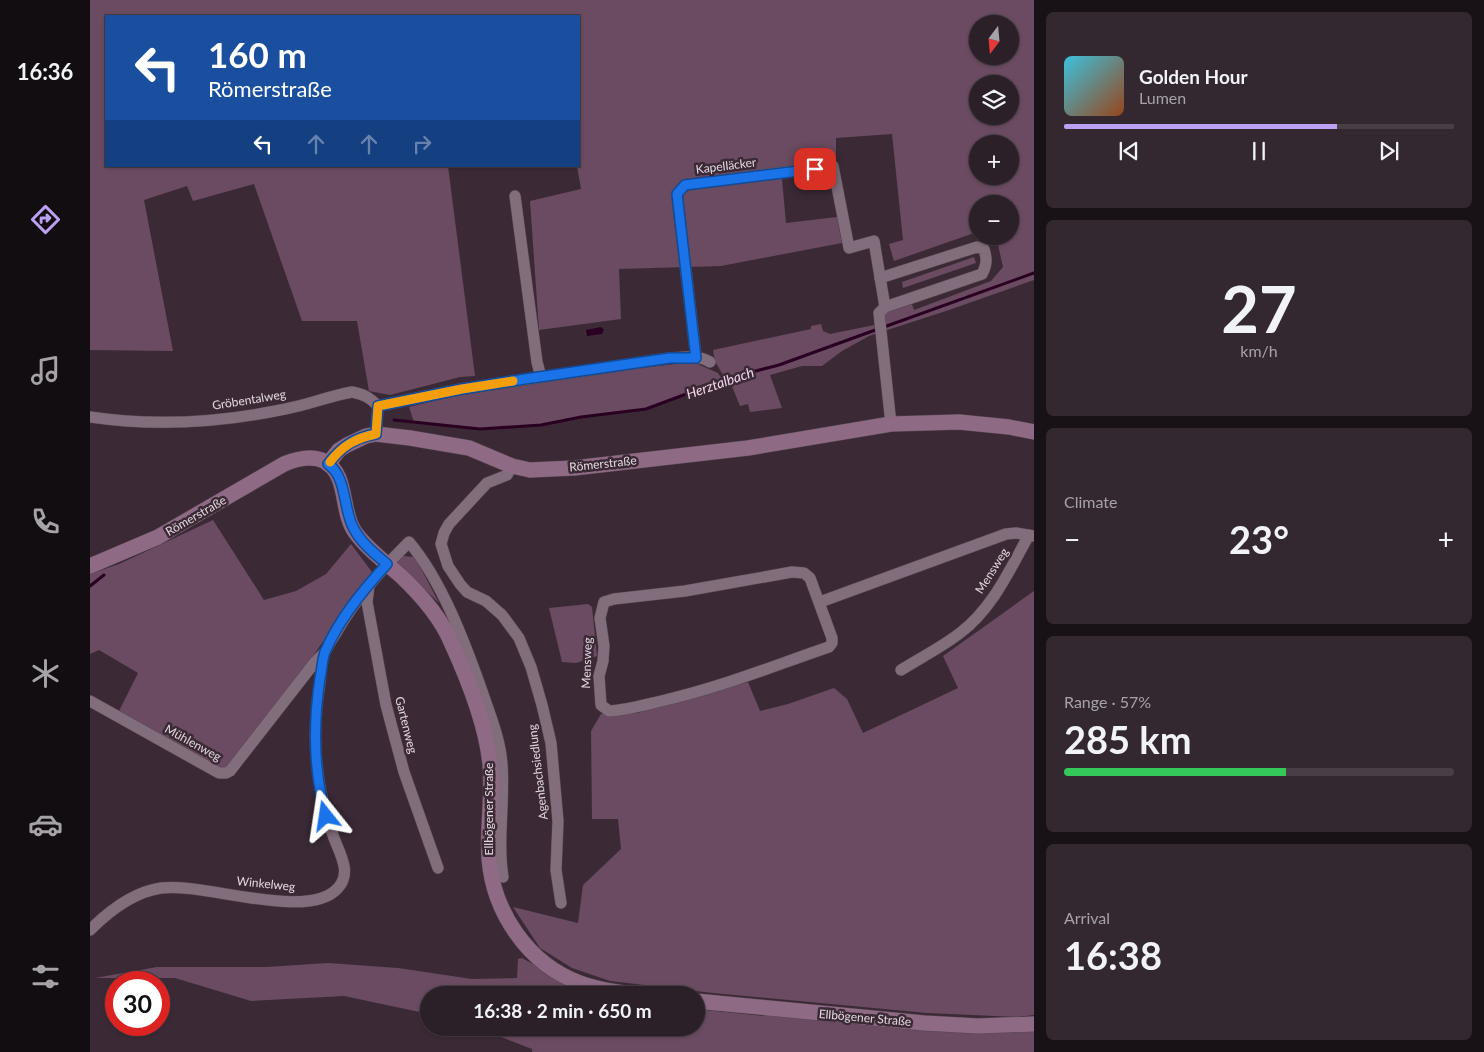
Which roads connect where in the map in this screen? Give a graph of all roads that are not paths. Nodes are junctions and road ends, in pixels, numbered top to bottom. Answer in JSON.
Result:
{"nodes":[{"id":1,"x":515,"y":196,"type":"dead end"},
{"id":2,"x":880,"y":278,"type":"junction"},
{"id":3,"x":885,"y":307,"type":"junction"},
{"id":4,"x":696,"y":358,"type":"junction"},
{"id":5,"x":710,"y":362,"type":"dead end"},
{"id":6,"x":541,"y":377,"type":"junction"},
{"id":7,"x":378,"y":406,"type":"junction"},
{"id":8,"x":90,"y":417,"type":"edge"},
{"id":9,"x":891,"y":424,"type":"junction"},
{"id":10,"x":1034,"y":432,"type":"edge"},
{"id":11,"x":376,"y":434,"type":"junction"},
{"id":12,"x":328,"y":464,"type":"junction"},
{"id":13,"x":512,"y":466,"type":"junction"},
{"id":14,"x":1032,"y":535,"type":"edge"},
{"id":15,"x":387,"y":564,"type":"junction"},
{"id":16,"x":90,"y":566,"type":"edge"},
{"id":17,"x":370,"y":583,"type":"junction"},
{"id":18,"x":820,"y":602,"type":"junction"},
{"id":19,"x":324,"y":653,"type":"junction"},
{"id":20,"x":901,"y":670,"type":"dead end"},
{"id":21,"x":90,"y":701,"type":"edge"},
{"id":22,"x":438,"y":868,"type":"dead end"},
{"id":23,"x":504,"y":877,"type":"dead end"},
{"id":24,"x":561,"y":903,"type":"dead end"},
{"id":25,"x":90,"y":930,"type":"edge"},
{"id":26,"x":591,"y":986,"type":"edge"},
{"id":27,"x":705,"y":1002,"type":"edge"},
{"id":28,"x":1034,"y":1024,"type":"edge"}],
"edges":[{"from":1,"to":6,"type":"street"},
{"from":2,"to":3,"type":"street"},
{"from":2,"to":3,"type":"street"},
{"from":2,"to":4,"type":"street","name":"Kapelläcker"},
{"from":3,"to":9,"type":"street"},
{"from":4,"to":5,"type":"street"},
{"from":4,"to":6,"type":"street"},
{"from":6,"to":7,"type":"street"},
{"from":7,"to":8,"type":"street","name":"Gröbentalweg"},
{"from":7,"to":11,"type":"street"},
{"from":9,"to":10,"type":"main road","name":"Römerstraße"},
{"from":9,"to":13,"type":"main road","name":"Römerstraße"},
{"from":11,"to":12,"type":"main road","name":"Römerstraße"},
{"from":11,"to":13,"type":"main road","name":"Römerstraße"},
{"from":12,"to":15,"type":"main road"},
{"from":12,"to":16,"type":"main road","name":"Römerstraße"},
{"from":13,"to":24,"type":"street","name":"Agenbachsiedlung"},
{"from":14,"to":18,"type":"street","name":"Mensweg"},
{"from":14,"to":20,"type":"street","name":"Mensweg"},
{"from":15,"to":17,"type":"street","name":"Winkelweg"},
{"from":15,"to":23,"type":"street"},
{"from":15,"to":26,"type":"main road","name":"Ellbögener Straße"},
{"from":17,"to":19,"type":"street","name":"Winkelweg"},
{"from":17,"to":22,"type":"street","name":"Gartenweg"},
{"from":18,"to":18,"type":"street","name":"Mensweg"},
{"from":19,"to":21,"type":"street","name":"Mühlenweg"},
{"from":19,"to":25,"type":"street","name":"Winkelweg"},
{"from":27,"to":28,"type":"main road","name":"Ellbögener Straße"}]}
